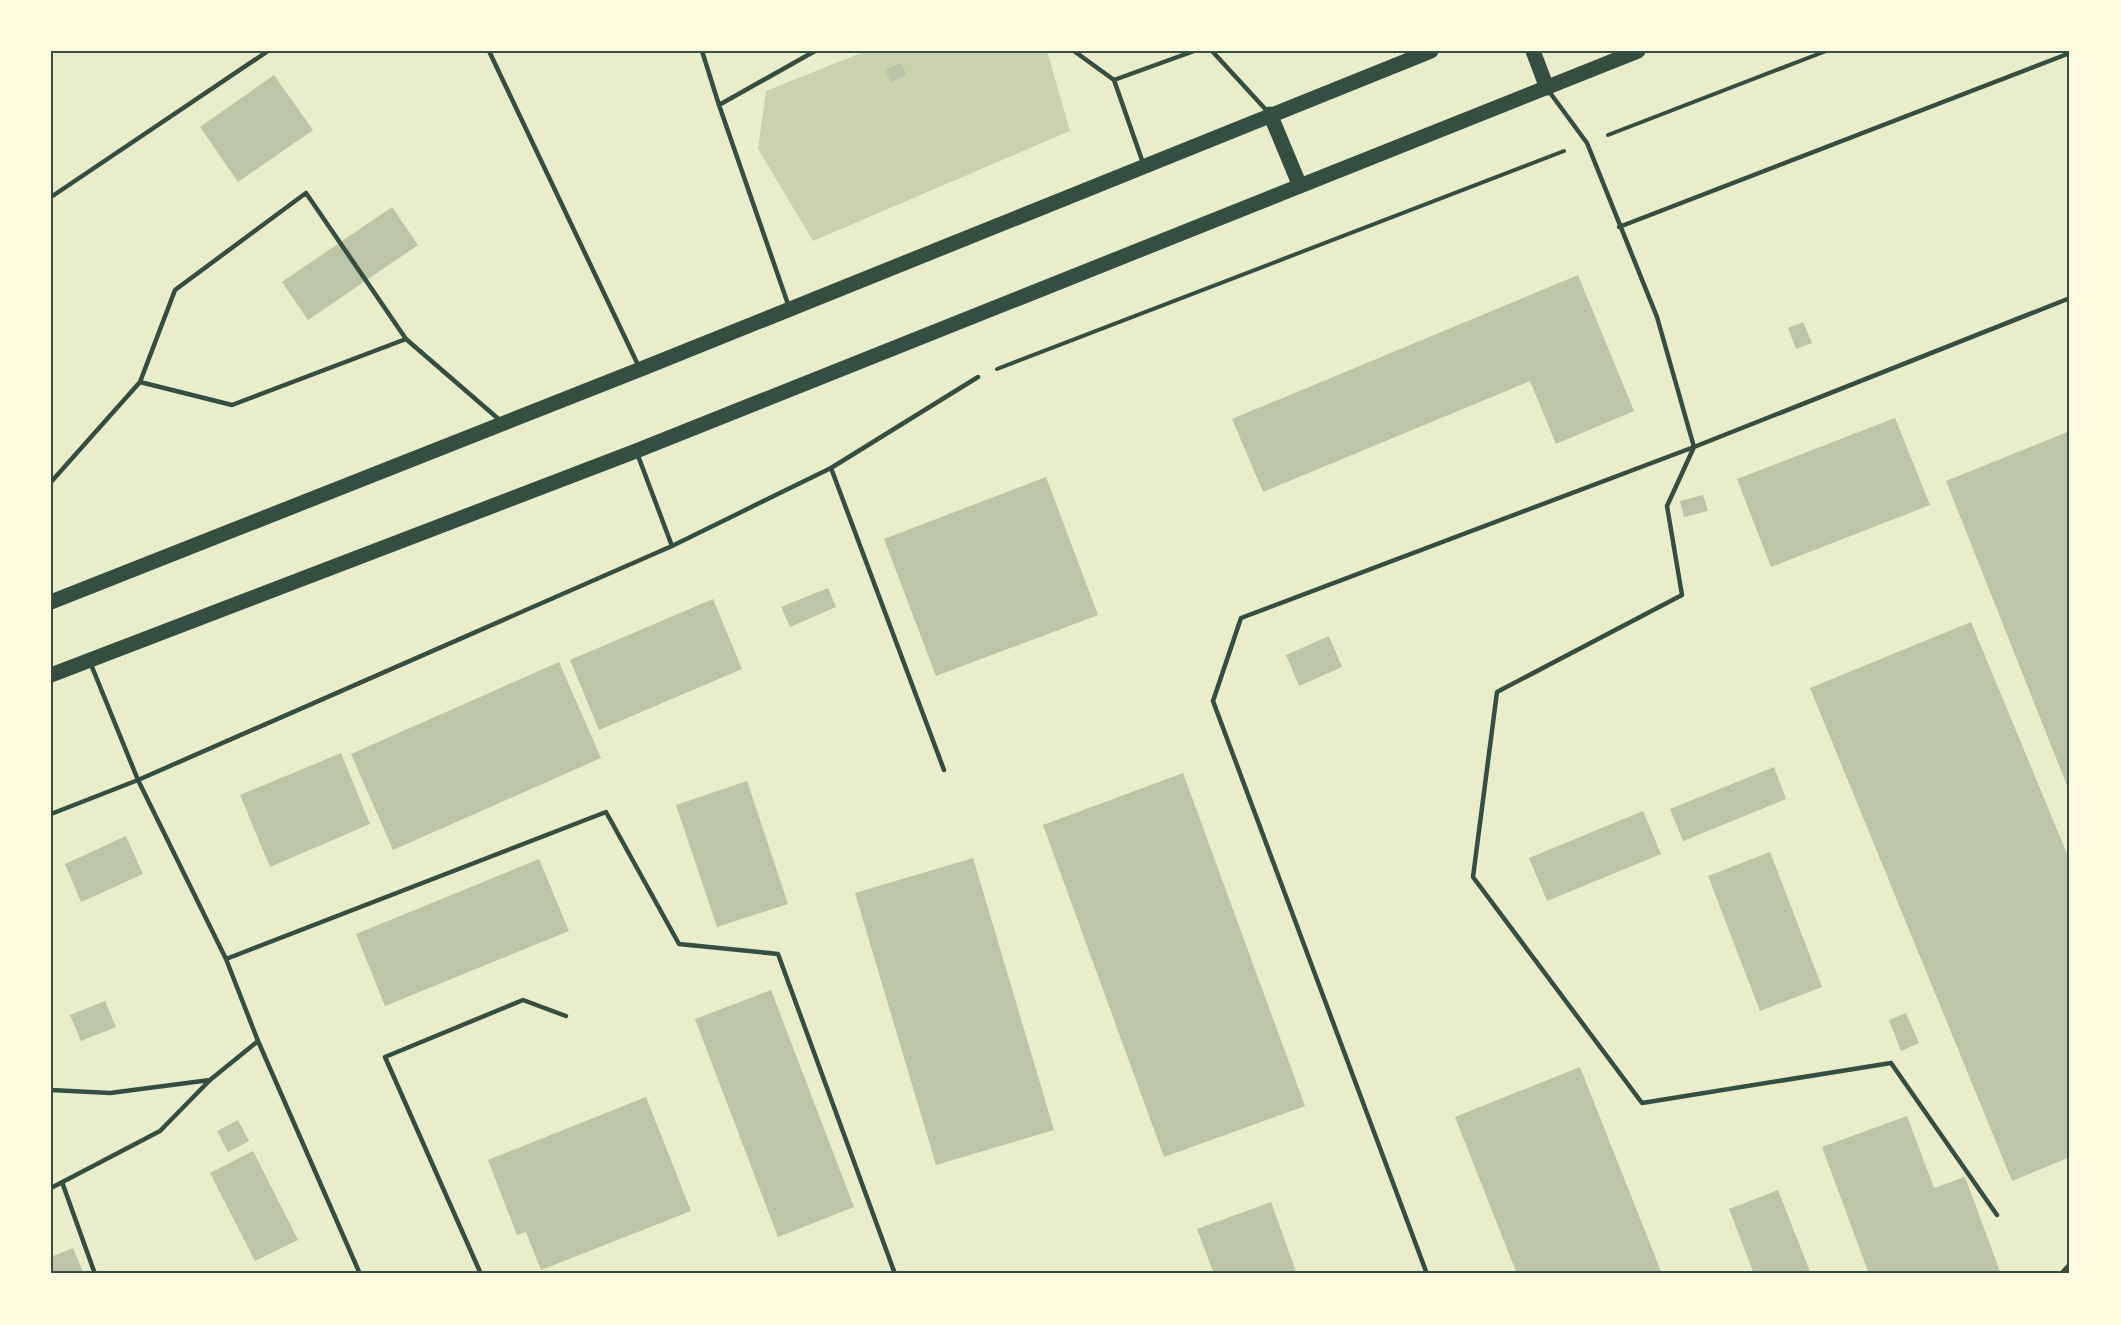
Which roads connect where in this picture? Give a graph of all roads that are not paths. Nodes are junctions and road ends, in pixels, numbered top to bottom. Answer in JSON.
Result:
{"nodes":[{"id":1,"x":268,"y":51,"type":"edge"},
{"id":2,"x":489,"y":51,"type":"edge"},
{"id":3,"x":702,"y":51,"type":"edge"},
{"id":4,"x":815,"y":51,"type":"edge"},
{"id":5,"x":1074,"y":51,"type":"edge"},
{"id":6,"x":1194,"y":51,"type":"edge"},
{"id":7,"x":1212,"y":51,"type":"edge"},
{"id":8,"x":1431,"y":51,"type":"edge"},
{"id":9,"x":1533,"y":51,"type":"edge"},
{"id":10,"x":1638,"y":51,"type":"edge"},
{"id":11,"x":2070,"y":53,"type":"edge"},
{"id":12,"x":1114,"y":80,"type":"junction"},
{"id":13,"x":1547,"y":88,"type":"junction"},
{"id":14,"x":719,"y":105,"type":"junction"},
{"id":15,"x":1270,"y":114,"type":"junction"},
{"id":16,"x":1144,"y":165,"type":"junction"},
{"id":17,"x":1300,"y":186,"type":"junction"},
{"id":18,"x":51,"y":197,"type":"edge"},
{"id":19,"x":1619,"y":227,"type":"junction"},
{"id":20,"x":2070,"y":298,"type":"edge"},
{"id":21,"x":789,"y":308,"type":"junction"},
{"id":22,"x":406,"y":339,"type":"junction"},
{"id":23,"x":640,"y":369,"type":"junction"},
{"id":24,"x":978,"y":377,"type":"road end"},
{"id":25,"x":140,"y":382,"type":"junction"},
{"id":26,"x":504,"y":423,"type":"junction"},
{"id":27,"x":1694,"y":447,"type":"junction"},
{"id":28,"x":636,"y":451,"type":"junction"},
{"id":29,"x":831,"y":468,"type":"junction"},
{"id":30,"x":51,"y":482,"type":"edge"},
{"id":31,"x":672,"y":546,"type":"junction"},
{"id":32,"x":51,"y":602,"type":"edge"},
{"id":33,"x":89,"y":660,"type":"junction"},
{"id":34,"x":51,"y":675,"type":"edge"},
{"id":35,"x":944,"y":770,"type":"dead end"},
{"id":36,"x":138,"y":780,"type":"junction"},
{"id":37,"x":51,"y":814,"type":"edge"},
{"id":38,"x":226,"y":960,"type":"junction"},
{"id":39,"x":566,"y":1016,"type":"dead end"},
{"id":40,"x":258,"y":1041,"type":"junction"},
{"id":41,"x":210,"y":1080,"type":"junction"},
{"id":42,"x":51,"y":1090,"type":"edge"},
{"id":43,"x":62,"y":1182,"type":"junction"},
{"id":44,"x":51,"y":1188,"type":"edge"},
{"id":45,"x":1997,"y":1215,"type":"dead end"},
{"id":46,"x":2070,"y":1264,"type":"edge"},
{"id":47,"x":359,"y":1272,"type":"edge"},
{"id":48,"x":95,"y":1274,"type":"edge"},
{"id":49,"x":350,"y":1274,"type":"edge"},
{"id":50,"x":481,"y":1274,"type":"edge"},
{"id":51,"x":895,"y":1274,"type":"edge"},
{"id":52,"x":1427,"y":1274,"type":"edge"},
{"id":53,"x":2061,"y":1274,"type":"edge"}],
"edges":[{"from":1,"to":18,"type":"lane"},
{"from":2,"to":23,"type":"lane"},
{"from":3,"to":14,"type":"lane"},
{"from":4,"to":14,"type":"lane"},
{"from":5,"to":12,"type":"lane"},
{"from":6,"to":12,"type":"lane"},
{"from":7,"to":15,"type":"lane"},
{"from":8,"to":15,"type":"main road"},
{"from":9,"to":13,"type":"main road"},
{"from":10,"to":13,"type":"main road"},
{"from":11,"to":19,"type":"lane"},
{"from":12,"to":16,"type":"lane"},
{"from":13,"to":17,"type":"main road"},
{"from":13,"to":19,"type":"lane"},
{"from":14,"to":21,"type":"lane"},
{"from":15,"to":16,"type":"main road"},
{"from":15,"to":17,"type":"main road"},
{"from":16,"to":21,"type":"main road"},
{"from":17,"to":28,"type":"main road"},
{"from":19,"to":27,"type":"lane"},
{"from":20,"to":27,"type":"lane"},
{"from":21,"to":23,"type":"main road"},
{"from":22,"to":25,"type":"lane"},
{"from":22,"to":25,"type":"lane"},
{"from":22,"to":26,"type":"lane"},
{"from":23,"to":26,"type":"main road"},
{"from":24,"to":29,"type":"lane"},
{"from":25,"to":30,"type":"lane"},
{"from":26,"to":32,"type":"main road"},
{"from":27,"to":45,"type":"lane"},
{"from":27,"to":52,"type":"lane"},
{"from":28,"to":31,"type":"lane"},
{"from":28,"to":33,"type":"main road"},
{"from":29,"to":31,"type":"lane"},
{"from":29,"to":35,"type":"lane"},
{"from":31,"to":36,"type":"lane"},
{"from":33,"to":34,"type":"main road"},
{"from":33,"to":36,"type":"lane"},
{"from":36,"to":37,"type":"lane"},
{"from":36,"to":38,"type":"lane"},
{"from":38,"to":40,"type":"lane"},
{"from":38,"to":51,"type":"lane"},
{"from":39,"to":50,"type":"lane"},
{"from":40,"to":41,"type":"lane"},
{"from":40,"to":47,"type":"lane"},
{"from":41,"to":42,"type":"lane"},
{"from":41,"to":43,"type":"lane"},
{"from":43,"to":44,"type":"lane"},
{"from":43,"to":48,"type":"lane"},
{"from":46,"to":53,"type":"lane"},
{"from":47,"to":49,"type":"lane"}]}
